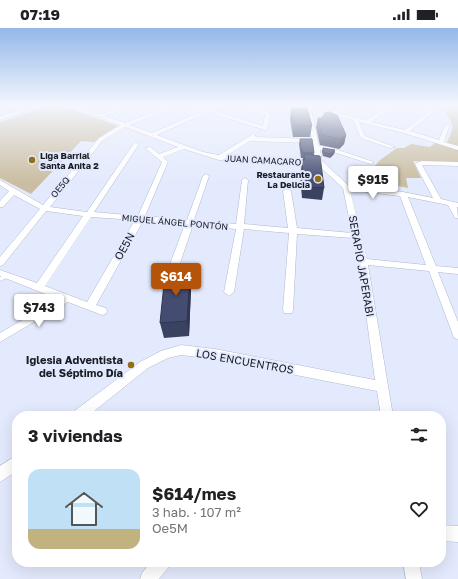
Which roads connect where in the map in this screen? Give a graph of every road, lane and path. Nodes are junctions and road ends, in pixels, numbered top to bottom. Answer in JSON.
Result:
{"nodes":[{"id":1,"x":116,"y":131,"type":"edge"},
{"id":2,"x":137,"y":131,"type":"edge"},
{"id":3,"x":164,"y":131,"type":"edge"},
{"id":4,"x":261,"y":131,"type":"edge"},
{"id":5,"x":313,"y":131,"type":"edge"},
{"id":6,"x":359,"y":131,"type":"edge"},
{"id":7,"x":401,"y":131,"type":"edge"},
{"id":8,"x":446,"y":131,"type":"edge"},
{"id":9,"x":406,"y":132,"type":"joint"},
{"id":10,"x":152,"y":136,"type":"junction"},
{"id":11,"x":249,"y":139,"type":"junction"},
{"id":12,"x":441,"y":142,"type":"junction"},
{"id":13,"x":136,"y":144,"type":"dead end"},
{"id":14,"x":317,"y":145,"type":"junction"},
{"id":15,"x":392,"y":147,"type":"dead end"},
{"id":16,"x":148,"y":148,"type":"dead end"},
{"id":17,"x":185,"y":148,"type":"junction"},
{"id":18,"x":458,"y":148,"type":"edge"},
{"id":19,"x":159,"y":156,"type":"junction"},
{"id":20,"x":219,"y":158,"type":"junction"},
{"id":21,"x":319,"y":162,"type":"junction"},
{"id":22,"x":370,"y":162,"type":"dead end"},
{"id":23,"x":458,"y":164,"type":"edge"},
{"id":24,"x":206,"y":176,"type":"dead end"},
{"id":25,"x":245,"y":180,"type":"dead end"},
{"id":26,"x":0,"y":182,"type":"edge"},
{"id":27,"x":346,"y":187,"type":"junction"},
{"id":28,"x":287,"y":191,"type":"dead end"},
{"id":29,"x":14,"y":192,"type":"junction"},
{"id":30,"x":403,"y":194,"type":"junction"},
{"id":31,"x":438,"y":201,"type":"junction"},
{"id":32,"x":455,"y":204,"type":"edge"},
{"id":33,"x":0,"y":205,"type":"edge"},
{"id":34,"x":44,"y":208,"type":"junction"},
{"id":35,"x":88,"y":215,"type":"junction"},
{"id":36,"x":458,"y":216,"type":"edge"},
{"id":37,"x":140,"y":219,"type":"junction"},
{"id":38,"x":190,"y":223,"type":"junction"},
{"id":39,"x":240,"y":227,"type":"junction"},
{"id":40,"x":293,"y":231,"type":"junction"},
{"id":41,"x":358,"y":236,"type":"junction"},
{"id":42,"x":363,"y":262,"type":"junction"},
{"id":43,"x":0,"y":263,"type":"edge"},
{"id":44,"x":431,"y":268,"type":"junction"},
{"id":45,"x":458,"y":271,"type":"edge"},
{"id":46,"x":172,"y":272,"type":"edge"},
{"id":47,"x":2,"y":276,"type":"edge"},
{"id":48,"x":39,"y":288,"type":"junction"},
{"id":49,"x":229,"y":292,"type":"dead end"},
{"id":50,"x":67,"y":298,"type":"junction"},
{"id":51,"x":90,"y":306,"type":"junction"},
{"id":52,"x":288,"y":310,"type":"dead end"},
{"id":53,"x":102,"y":311,"type":"dead end"},
{"id":54,"x":458,"y":335,"type":"edge"},
{"id":55,"x":0,"y":338,"type":"edge"},
{"id":56,"x":383,"y":387,"type":"junction"},
{"id":57,"x":84,"y":411,"type":"edge"},
{"id":58,"x":386,"y":411,"type":"edge"},
{"id":59,"x":12,"y":466,"type":"edge"},
{"id":60,"x":0,"y":475,"type":"edge"},
{"id":61,"x":446,"y":533,"type":"edge"},
{"id":62,"x":458,"y":534,"type":"edge"},
{"id":63,"x":158,"y":567,"type":"edge"},
{"id":64,"x":412,"y":567,"type":"edge"},
{"id":65,"x":148,"y":579,"type":"edge"},
{"id":66,"x":414,"y":579,"type":"edge"}],
"edges":[{"from":1,"to":34,"type":"street","name":"OE5Q"},
{"from":2,"to":10,"type":"street","name":"JUAN CAMACARO"},
{"from":3,"to":10,"type":"street"},
{"from":4,"to":11,"type":"street"},
{"from":5,"to":14,"type":"street"},
{"from":6,"to":15,"type":"street"},
{"from":7,"to":9,"type":"street"},
{"from":8,"to":12,"type":"street"},
{"from":9,"to":12,"type":"street"},
{"from":10,"to":17,"type":"street","name":"JUAN CAMACARO"},
{"from":11,"to":14,"type":"street"},
{"from":11,"to":20,"type":"street"},
{"from":12,"to":18,"type":"street"},
{"from":13,"to":35,"type":"street"},
{"from":14,"to":21,"type":"street"},
{"from":14,"to":22,"type":"street"},
{"from":16,"to":19,"type":"street"},
{"from":17,"to":19,"type":"street"},
{"from":17,"to":20,"type":"street","name":"JUAN CAMACARO"},
{"from":19,"to":37,"type":"street","name":"OE5N"},
{"from":20,"to":21,"type":"street","name":"JUAN CAMACARO"},
{"from":21,"to":27,"type":"street"},
{"from":23,"to":31,"type":"street"},
{"from":24,"to":38,"type":"street"},
{"from":25,"to":39,"type":"street"},
{"from":26,"to":29,"type":"street","name":"MIGUEL ÁNGEL PONTÓN"},
{"from":27,"to":30,"type":"street"},
{"from":27,"to":41,"type":"street","name":"SERAPIO JAPERABI"},
{"from":28,"to":40,"type":"street"},
{"from":29,"to":33,"type":"street"},
{"from":29,"to":34,"type":"street","name":"MIGUEL ÁNGEL PONTÓN"},
{"from":30,"to":31,"type":"street"},
{"from":30,"to":44,"type":"street"},
{"from":31,"to":32,"type":"street"},
{"from":32,"to":36,"type":"street"},
{"from":34,"to":35,"type":"street","name":"MIGUEL ÁNGEL PONTÓN"},
{"from":34,"to":43,"type":"street","name":"OE5Q"},
{"from":35,"to":37,"type":"street","name":"MIGUEL ÁNGEL PONTÓN"},
{"from":35,"to":48,"type":"street"},
{"from":37,"to":38,"type":"street","name":"MIGUEL ÁNGEL PONTÓN"},
{"from":37,"to":51,"type":"street","name":"OE5N"},
{"from":38,"to":39,"type":"street","name":"MIGUEL ÁNGEL PONTÓN"},
{"from":38,"to":46,"type":"street"},
{"from":39,"to":40,"type":"street","name":"MIGUEL ÁNGEL PONTÓN"},
{"from":39,"to":49,"type":"street"},
{"from":40,"to":41,"type":"street","name":"MIGUEL ÁNGEL PONTÓN"},
{"from":40,"to":52,"type":"street"},
{"from":41,"to":42,"type":"street","name":"SERAPIO JAPERABI"},
{"from":42,"to":44,"type":"street"},
{"from":42,"to":56,"type":"street","name":"SERAPIO JAPERABI"},
{"from":44,"to":45,"type":"street"},
{"from":44,"to":54,"type":"street"},
{"from":47,"to":48,"type":"street"},
{"from":48,"to":50,"type":"street"},
{"from":50,"to":51,"type":"street"},
{"from":50,"to":55,"type":"street"},
{"from":51,"to":53,"type":"street"},
{"from":56,"to":57,"type":"street","name":"LOS ENCUENTROS"},
{"from":56,"to":58,"type":"street","name":"SERAPIO JAPERABI"},
{"from":59,"to":60,"type":"street"},
{"from":61,"to":62,"type":"street"},
{"from":63,"to":65,"type":"street"},
{"from":64,"to":66,"type":"street"}]}
